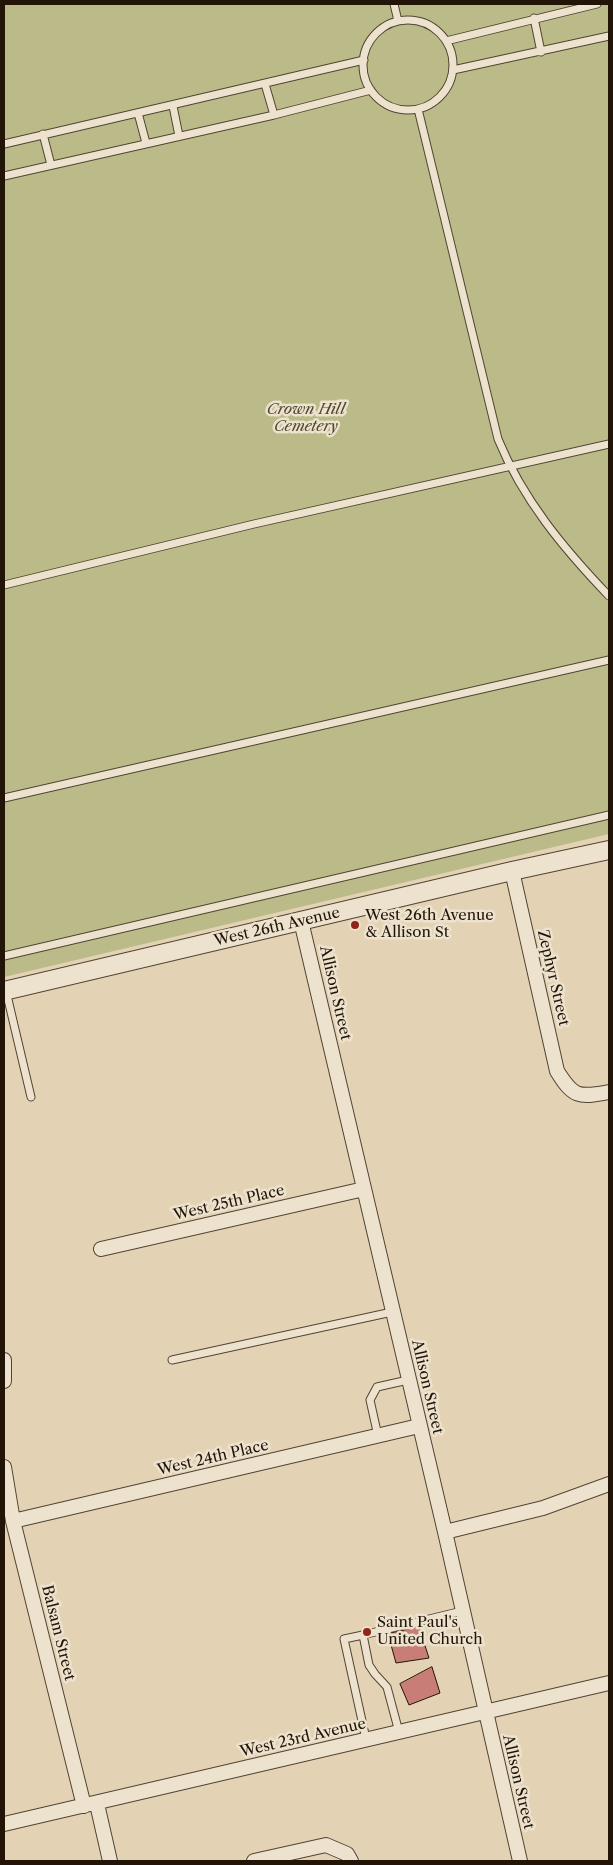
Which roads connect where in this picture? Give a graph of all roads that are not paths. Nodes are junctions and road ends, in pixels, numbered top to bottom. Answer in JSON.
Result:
{"nodes":[{"id":1,"x":394,"y":4,"type":"edge"},
{"id":2,"x":597,"y":4,"type":"edge"},
{"id":3,"x":534,"y":18,"type":"junction"},
{"id":4,"x":398,"y":21,"type":"junction"},
{"id":5,"x":609,"y":36,"type":"edge"},
{"id":6,"x":446,"y":41,"type":"junction"},
{"id":7,"x":541,"y":52,"type":"junction"},
{"id":8,"x":364,"y":60,"type":"junction"},
{"id":9,"x":453,"y":70,"type":"junction"},
{"id":10,"x":266,"y":84,"type":"junction"},
{"id":11,"x":371,"y":90,"type":"junction"},
{"id":12,"x":173,"y":106,"type":"junction"},
{"id":13,"x":418,"y":109,"type":"junction"},
{"id":14,"x":138,"y":113,"type":"junction"},
{"id":15,"x":274,"y":115,"type":"junction"},
{"id":16,"x":43,"y":134,"type":"junction"},
{"id":17,"x":179,"y":136,"type":"junction"},
{"id":18,"x":146,"y":143,"type":"junction"},
{"id":19,"x":4,"y":144,"type":"edge"},
{"id":20,"x":51,"y":165,"type":"junction"},
{"id":21,"x":4,"y":176,"type":"edge"},
{"id":22,"x":609,"y":444,"type":"edge"},
{"id":23,"x":510,"y":466,"type":"junction"},
{"id":24,"x":4,"y":585,"type":"edge"},
{"id":25,"x":609,"y":596,"type":"edge"},
{"id":26,"x":609,"y":660,"type":"edge"},
{"id":27,"x":4,"y":798,"type":"edge"},
{"id":28,"x":609,"y":816,"type":"edge"},
{"id":29,"x":609,"y":850,"type":"edge"},
{"id":30,"x":512,"y":871,"type":"junction"},
{"id":31,"x":301,"y":921,"type":"junction"},
{"id":32,"x":4,"y":956,"type":"edge"},
{"id":33,"x":5,"y":991,"type":"edge"},
{"id":34,"x":609,"y":1092,"type":"edge"},
{"id":35,"x":31,"y":1098,"type":"dead end"},
{"id":36,"x":364,"y":1189,"type":"junction"},
{"id":37,"x":100,"y":1248,"type":"dead end"},
{"id":38,"x":392,"y":1312,"type":"junction"},
{"id":39,"x":4,"y":1360,"type":"edge"},
{"id":40,"x":172,"y":1360,"type":"dead end"},
{"id":41,"x":408,"y":1380,"type":"junction"},
{"id":42,"x":4,"y":1381,"type":"edge"},
{"id":43,"x":419,"y":1426,"type":"junction"},
{"id":44,"x":378,"y":1436,"type":"junction"},
{"id":45,"x":4,"y":1467,"type":"edge"},
{"id":46,"x":609,"y":1484,"type":"edge"},
{"id":47,"x":14,"y":1521,"type":"junction"},
{"id":48,"x":445,"y":1532,"type":"junction"},
{"id":49,"x":462,"y":1611,"type":"junction"},
{"id":50,"x":363,"y":1635,"type":"junction"},
{"id":51,"x":609,"y":1683,"type":"edge"},
{"id":52,"x":485,"y":1711,"type":"junction"},
{"id":53,"x":399,"y":1732,"type":"junction"},
{"id":54,"x":366,"y":1740,"type":"junction"},
{"id":55,"x":91,"y":1805,"type":"junction"},
{"id":56,"x":4,"y":1824,"type":"edge"},
{"id":57,"x":110,"y":1861,"type":"edge"},
{"id":58,"x":254,"y":1861,"type":"edge"},
{"id":59,"x":351,"y":1861,"type":"edge"},
{"id":60,"x":520,"y":1861,"type":"edge"}],
"edges":[{"from":1,"to":4,"type":"lane"},
{"from":2,"to":3,"type":"lane"},
{"from":3,"to":6,"type":"lane"},
{"from":3,"to":7,"type":"lane"},
{"from":4,"to":6,"type":"lane"},
{"from":4,"to":8,"type":"lane"},
{"from":5,"to":7,"type":"lane"},
{"from":6,"to":9,"type":"lane"},
{"from":7,"to":9,"type":"lane"},
{"from":8,"to":10,"type":"lane"},
{"from":8,"to":11,"type":"lane"},
{"from":9,"to":13,"type":"lane"},
{"from":10,"to":12,"type":"lane"},
{"from":10,"to":15,"type":"lane"},
{"from":11,"to":13,"type":"lane"},
{"from":11,"to":15,"type":"lane"},
{"from":12,"to":14,"type":"lane"},
{"from":12,"to":17,"type":"lane"},
{"from":13,"to":23,"type":"lane"},
{"from":14,"to":16,"type":"lane"},
{"from":14,"to":18,"type":"lane"},
{"from":15,"to":17,"type":"lane"},
{"from":16,"to":19,"type":"lane"},
{"from":16,"to":20,"type":"lane"},
{"from":17,"to":18,"type":"lane"},
{"from":18,"to":20,"type":"lane"},
{"from":20,"to":21,"type":"lane"},
{"from":22,"to":23,"type":"lane"},
{"from":23,"to":24,"type":"lane"},
{"from":23,"to":25,"type":"lane"},
{"from":26,"to":27,"type":"lane"},
{"from":28,"to":32,"type":"lane"},
{"from":29,"to":30,"type":"street","name":"West 26th Avenue"},
{"from":30,"to":31,"type":"street","name":"West 26th Avenue"},
{"from":30,"to":34,"type":"street","name":"Zephyr Street"},
{"from":31,"to":33,"type":"street","name":"West 26th Avenue"},
{"from":31,"to":36,"type":"street","name":"Allison Street"},
{"from":33,"to":35,"type":"lane"},
{"from":36,"to":37,"type":"street","name":"West 25th Place"},
{"from":36,"to":38,"type":"street","name":"Allison Street"},
{"from":38,"to":40,"type":"lane"},
{"from":38,"to":41,"type":"street","name":"Allison Street"},
{"from":39,"to":42,"type":"street"},
{"from":41,"to":43,"type":"street","name":"Allison Street"},
{"from":41,"to":44,"type":"lane"},
{"from":43,"to":44,"type":"street","name":"West 24th Place"},
{"from":43,"to":48,"type":"street","name":"Allison Street"},
{"from":44,"to":47,"type":"street","name":"West 24th Place"},
{"from":45,"to":47,"type":"street","name":"Balsam Street"},
{"from":46,"to":48,"type":"street"},
{"from":47,"to":55,"type":"street","name":"Balsam Street"},
{"from":48,"to":49,"type":"street","name":"Allison Street"},
{"from":49,"to":50,"type":"lane"},
{"from":49,"to":52,"type":"street","name":"Allison Street"},
{"from":50,"to":53,"type":"lane"},
{"from":50,"to":54,"type":"lane"},
{"from":51,"to":52,"type":"street","name":"West 23rd Avenue"},
{"from":52,"to":53,"type":"street","name":"West 23rd Avenue"},
{"from":52,"to":60,"type":"street","name":"Allison Street"},
{"from":53,"to":54,"type":"street","name":"West 23rd Avenue"},
{"from":54,"to":55,"type":"street","name":"West 23rd Avenue"},
{"from":55,"to":56,"type":"street","name":"West 23rd Avenue"},
{"from":55,"to":57,"type":"street","name":"Balsam Street"},
{"from":58,"to":59,"type":"street"}]}
